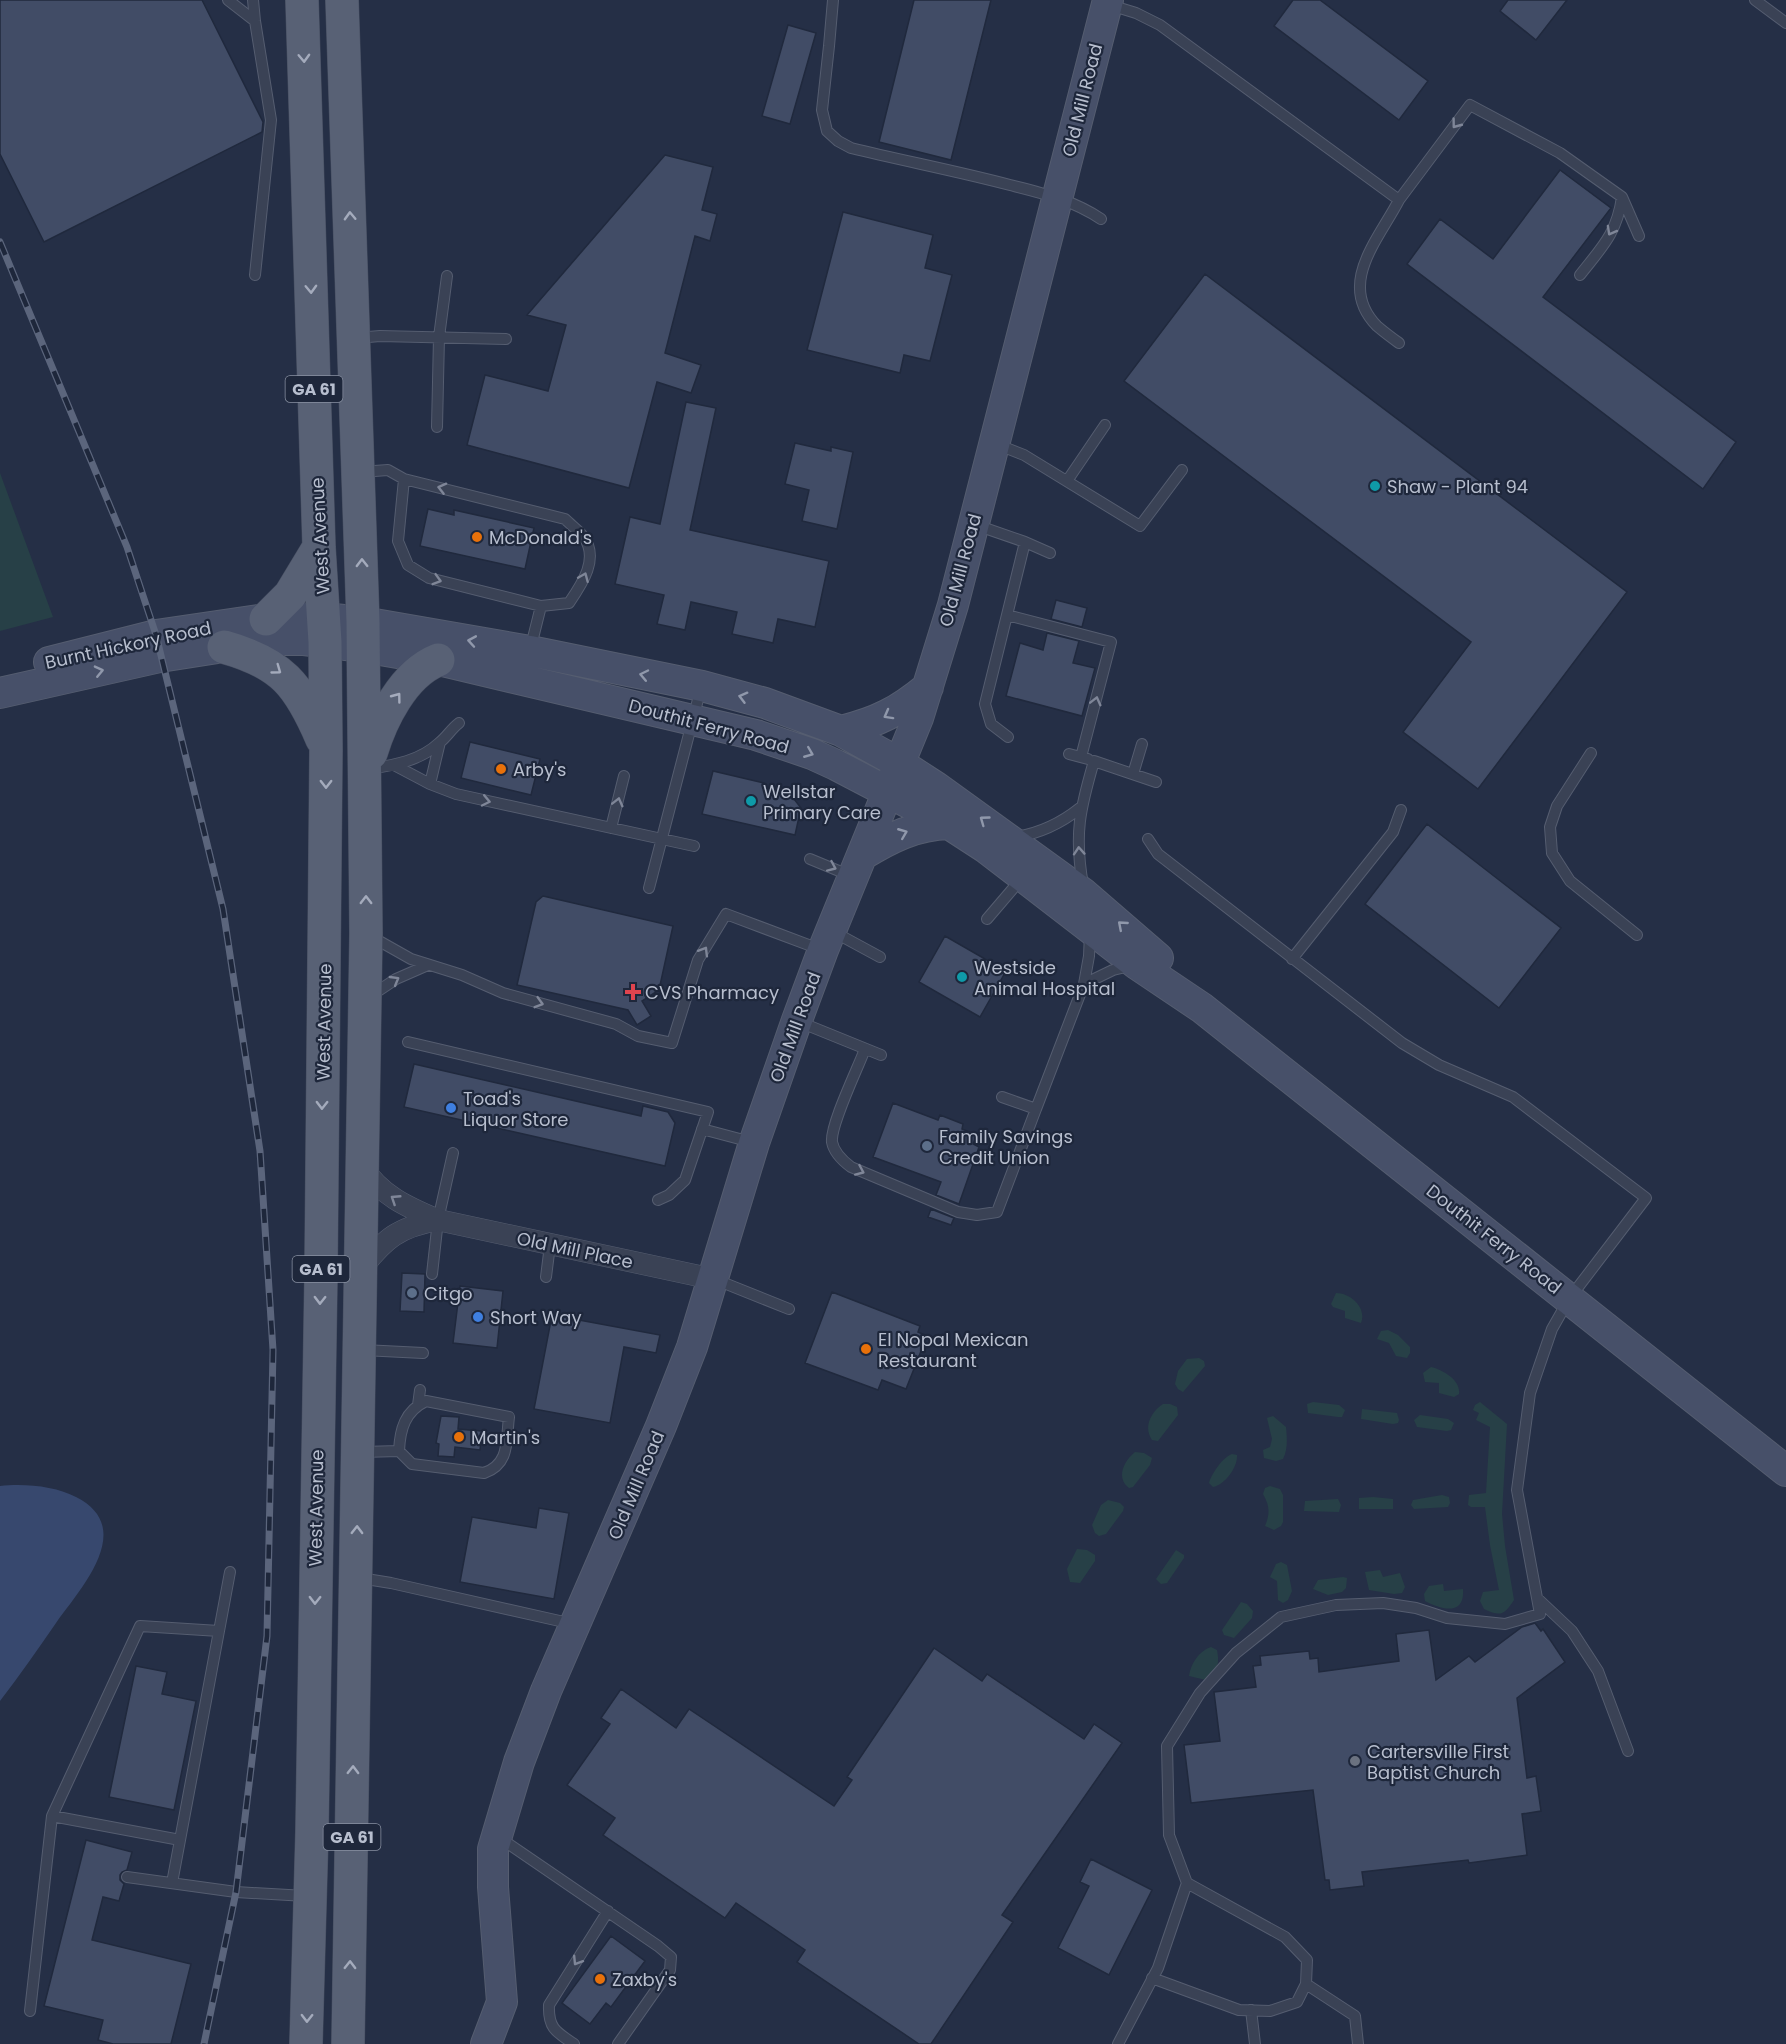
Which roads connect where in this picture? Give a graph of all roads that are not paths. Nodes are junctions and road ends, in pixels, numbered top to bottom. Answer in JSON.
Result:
{"nodes":[{"id":1,"x":228,"y":0,"type":"edge"},
{"id":2,"x":253,"y":0,"type":"edge"},
{"id":3,"x":302,"y":0,"type":"edge"},
{"id":4,"x":833,"y":0,"type":"edge"},
{"id":5,"x":1755,"y":0,"type":"edge"},
{"id":6,"x":1107,"y":2,"type":"edge"},
{"id":7,"x":345,"y":10,"type":"edge"},
{"id":8,"x":255,"y":21,"type":"junction"},
{"id":9,"x":1786,"y":23,"type":"edge"},
{"id":10,"x":1058,"y":197,"type":"junction"},
{"id":11,"x":1622,"y":197,"type":"junction"},
{"id":12,"x":1399,"y":200,"type":"junction"},
{"id":13,"x":1101,"y":219,"type":"dead end"},
{"id":14,"x":1639,"y":236,"type":"dead end"},
{"id":15,"x":255,"y":275,"type":"dead end"},
{"id":16,"x":1581,"y":275,"type":"dead end"},
{"id":17,"x":447,"y":276,"type":"dead end"},
{"id":18,"x":439,"y":337,"type":"junction"},
{"id":19,"x":354,"y":338,"type":"junction"},
{"id":20,"x":506,"y":339,"type":"dead end"},
{"id":21,"x":1399,"y":343,"type":"dead end"},
{"id":22,"x":1105,"y":425,"type":"dead end"},
{"id":23,"x":437,"y":427,"type":"dead end"},
{"id":24,"x":993,"y":442,"type":"junction"},
{"id":25,"x":1182,"y":470,"type":"dead end"},
{"id":26,"x":359,"y":472,"type":"junction"},
{"id":27,"x":404,"y":479,"type":"junction"},
{"id":28,"x":1067,"y":481,"type":"junction"},
{"id":29,"x":973,"y":524,"type":"junction"},
{"id":30,"x":1025,"y":542,"type":"junction"},
{"id":31,"x":319,"y":547,"type":"junction"},
{"id":32,"x":1050,"y":553,"type":"dead end"},
{"id":33,"x":541,"y":606,"type":"junction"},
{"id":34,"x":1007,"y":615,"type":"junction"},
{"id":35,"x":266,"y":619,"type":"junction"},
{"id":36,"x":324,"y":630,"type":"junction"},
{"id":37,"x":363,"y":634,"type":"junction"},
{"id":38,"x":224,"y":647,"type":"junction"},
{"id":39,"x":438,"y":660,"type":"junction"},
{"id":40,"x":526,"y":665,"type":"junction"},
{"id":41,"x":0,"y":674,"type":"edge"},
{"id":42,"x":702,"y":686,"type":"junction"},
{"id":43,"x":928,"y":687,"type":"junction"},
{"id":44,"x":0,"y":693,"type":"edge"},
{"id":45,"x":693,"y":720,"type":"junction"},
{"id":46,"x":459,"y":723,"type":"dead end"},
{"id":47,"x":841,"y":731,"type":"junction"},
{"id":48,"x":1008,"y":736,"type":"dead end"},
{"id":49,"x":440,"y":742,"type":"junction"},
{"id":50,"x":1142,"y":744,"type":"dead end"},
{"id":51,"x":326,"y":750,"type":"junction"},
{"id":52,"x":1591,"y":753,"type":"dead end"},
{"id":53,"x":1069,"y":754,"type":"dead end"},
{"id":54,"x":1081,"y":758,"type":"junction"},
{"id":55,"x":1094,"y":761,"type":"junction"},
{"id":56,"x":899,"y":763,"type":"junction"},
{"id":57,"x":380,"y":767,"type":"junction"},
{"id":58,"x":1133,"y":774,"type":"junction"},
{"id":59,"x":624,"y":776,"type":"dead end"},
{"id":60,"x":1156,"y":782,"type":"dead end"},
{"id":61,"x":430,"y":784,"type":"junction"},
{"id":62,"x":888,"y":791,"type":"junction"},
{"id":63,"x":1080,"y":808,"type":"junction"},
{"id":64,"x":1401,"y":810,"type":"dead end"},
{"id":65,"x":949,"y":824,"type":"junction"},
{"id":66,"x":611,"y":828,"type":"junction"},
{"id":67,"x":1009,"y":838,"type":"junction"},
{"id":68,"x":662,"y":839,"type":"junction"},
{"id":69,"x":1148,"y":839,"type":"dead end"},
{"id":70,"x":694,"y":846,"type":"dead end"},
{"id":71,"x":810,"y":859,"type":"dead end"},
{"id":72,"x":857,"y":866,"type":"junction"},
{"id":73,"x":1023,"y":876,"type":"junction"},
{"id":74,"x":649,"y":888,"type":"dead end"},
{"id":75,"x":1084,"y":894,"type":"junction"},
{"id":76,"x":987,"y":919,"type":"dead end"},
{"id":77,"x":1089,"y":926,"type":"junction"},
{"id":78,"x":366,"y":933,"type":"junction"},
{"id":79,"x":1637,"y":935,"type":"dead end"},
{"id":80,"x":827,"y":940,"type":"junction"},
{"id":81,"x":880,"y":957,"type":"dead end"},
{"id":82,"x":1292,"y":959,"type":"junction"},
{"id":83,"x":428,"y":965,"type":"junction"},
{"id":84,"x":1138,"y":965,"type":"junction"},
{"id":85,"x":1084,"y":984,"type":"junction"},
{"id":86,"x":365,"y":1000,"type":"junction"},
{"id":87,"x":1202,"y":1008,"type":"junction"},
{"id":88,"x":797,"y":1020,"type":"junction"},
{"id":89,"x":408,"y":1042,"type":"dead end"},
{"id":90,"x":865,"y":1049,"type":"junction"},
{"id":91,"x":881,"y":1055,"type":"dead end"},
{"id":92,"x":1002,"y":1097,"type":"dead end"},
{"id":93,"x":1036,"y":1109,"type":"junction"},
{"id":94,"x":702,"y":1129,"type":"junction"},
{"id":95,"x":754,"y":1143,"type":"junction"},
{"id":96,"x":453,"y":1154,"type":"dead end"},
{"id":97,"x":362,"y":1165,"type":"junction"},
{"id":98,"x":658,"y":1200,"type":"dead end"},
{"id":99,"x":438,"y":1220,"type":"junction"},
{"id":100,"x":550,"y":1245,"type":"junction"},
{"id":101,"x":361,"y":1269,"type":"junction"},
{"id":102,"x":432,"y":1274,"type":"dead end"},
{"id":103,"x":546,"y":1277,"type":"dead end"},
{"id":104,"x":713,"y":1279,"type":"junction"},
{"id":105,"x":1569,"y":1299,"type":"junction"},
{"id":106,"x":789,"y":1309,"type":"dead end"},
{"id":107,"x":360,"y":1350,"type":"junction"},
{"id":108,"x":423,"y":1353,"type":"dead end"},
{"id":109,"x":420,"y":1390,"type":"dead end"},
{"id":110,"x":422,"y":1403,"type":"junction"},
{"id":111,"x":399,"y":1451,"type":"junction"},
{"id":112,"x":358,"y":1452,"type":"junction"},
{"id":113,"x":1786,"y":1471,"type":"edge"},
{"id":114,"x":230,"y":1572,"type":"dead end"},
{"id":115,"x":356,"y":1578,"type":"junction"},
{"id":116,"x":1537,"y":1598,"type":"junction"},
{"id":117,"x":576,"y":1625,"type":"junction"},
{"id":118,"x":219,"y":1631,"type":"junction"},
{"id":119,"x":1628,"y":1751,"type":"dead end"},
{"id":120,"x":52,"y":1816,"type":"junction"},
{"id":121,"x":497,"y":1836,"type":"junction"},
{"id":122,"x":180,"y":1840,"type":"junction"},
{"id":123,"x":128,"y":1878,"type":"dead end"},
{"id":124,"x":172,"y":1883,"type":"junction"},
{"id":125,"x":1187,"y":1883,"type":"junction"},
{"id":126,"x":309,"y":1896,"type":"junction"},
{"id":127,"x":608,"y":1911,"type":"junction"},
{"id":128,"x":1152,"y":1978,"type":"junction"},
{"id":129,"x":1306,"y":1984,"type":"junction"},
{"id":130,"x":349,"y":2007,"type":"junction"},
{"id":131,"x":1251,"y":2010,"type":"junction"},
{"id":132,"x":30,"y":2011,"type":"dead end"},
{"id":133,"x":306,"y":2044,"type":"edge"},
{"id":134,"x":348,"y":2044,"type":"edge"},
{"id":135,"x":372,"y":2044,"type":"edge"},
{"id":136,"x":486,"y":2044,"type":"edge"},
{"id":137,"x":574,"y":2044,"type":"edge"},
{"id":138,"x":618,"y":2044,"type":"edge"},
{"id":139,"x":1118,"y":2044,"type":"edge"},
{"id":140,"x":1255,"y":2044,"type":"edge"},
{"id":141,"x":1358,"y":2044,"type":"edge"}],
"edges":[{"from":1,"to":8,"type":"lane"},
{"from":2,"to":8,"type":"lane"},
{"from":3,"to":31,"type":"main road","name":"West Avenue","number":"GA 61","one_way":true},
{"from":4,"to":10,"type":"lane"},
{"from":5,"to":9,"type":"lane"},
{"from":6,"to":10,"type":"street","name":"Old Mill Road"},
{"from":6,"to":12,"type":"lane"},
{"from":19,"to":7,"type":"main road","number":"GA 61","one_way":true},
{"from":8,"to":15,"type":"lane"},
{"from":10,"to":13,"type":"lane"},
{"from":10,"to":24,"type":"street","name":"Old Mill Road"},
{"from":11,"to":12,"type":"lane","one_way":true},
{"from":11,"to":14,"type":"lane"},
{"from":11,"to":16,"type":"lane","one_way":true},
{"from":12,"to":21,"type":"lane"},
{"from":17,"to":18,"type":"lane"},
{"from":18,"to":19,"type":"lane"},
{"from":18,"to":20,"type":"lane"},
{"from":18,"to":23,"type":"lane"},
{"from":19,"to":26,"type":"main road","number":"GA 61"},
{"from":22,"to":28,"type":"lane"},
{"from":24,"to":28,"type":"lane"},
{"from":24,"to":29,"type":"street","name":"Old Mill Road"},
{"from":25,"to":28,"type":"lane"},
{"from":26,"to":27,"type":"lane"},
{"from":37,"to":26,"type":"main road","number":"GA 61","one_way":true},
{"from":27,"to":33,"type":"lane","one_way":true},
{"from":33,"to":27,"type":"lane","one_way":true},
{"from":29,"to":30,"type":"lane"},
{"from":29,"to":43,"type":"street","name":"Old Mill Road"},
{"from":30,"to":32,"type":"lane"},
{"from":30,"to":34,"type":"lane"},
{"from":31,"to":35,"type":"main road"},
{"from":31,"to":36,"type":"main road","name":"West Avenue","number":"GA 61"},
{"from":33,"to":40,"type":"lane"},
{"from":34,"to":48,"type":"lane"},
{"from":54,"to":34,"type":"lane","one_way":true},
{"from":35,"to":36,"type":"street","name":"Burnt Hickory Road"},
{"from":35,"to":41,"type":"street","name":"Burnt Hickory Road"},
{"from":36,"to":37,"type":"street","name":"Burnt Hickory Road"},
{"from":36,"to":38,"type":"street","name":"Burnt Hickory Road"},
{"from":36,"to":51,"type":"main road","name":"West Avenue","number":"GA 61"},
{"from":37,"to":39,"type":"street","name":"Douthit Ferry Road"},
{"from":40,"to":37,"type":"street","name":"Douthit Ferry Road","one_way":true},
{"from":37,"to":57,"type":"main road","number":"GA 61"},
{"from":44,"to":38,"type":"street","name":"Burnt Hickory Road","one_way":true},
{"from":38,"to":51,"type":"main road","one_way":true},
{"from":39,"to":40,"type":"street","name":"Douthit Ferry Road"},
{"from":57,"to":39,"type":"main road","one_way":true},
{"from":42,"to":40,"type":"street","name":"Douthit Ferry Road","one_way":true},
{"from":40,"to":45,"type":"street","name":"Douthit Ferry Road"},
{"from":42,"to":45,"type":"lane"},
{"from":47,"to":42,"type":"street","name":"Douthit Ferry Road","one_way":true},
{"from":43,"to":47,"type":"street","one_way":true},
{"from":43,"to":56,"type":"street","name":"Old Mill Road"},
{"from":45,"to":62,"type":"street","name":"Douthit Ferry Road","one_way":true},
{"from":45,"to":68,"type":"lane"},
{"from":46,"to":49,"type":"lane"},
{"from":47,"to":56,"type":"street","name":"Douthit Ferry Road"},
{"from":49,"to":57,"type":"lane"},
{"from":49,"to":61,"type":"lane"},
{"from":50,"to":58,"type":"lane"},
{"from":51,"to":126,"type":"main road","name":"West Avenue","number":"GA 61","one_way":true},
{"from":52,"to":79,"type":"lane"},
{"from":53,"to":54,"type":"lane"},
{"from":54,"to":55,"type":"lane"},
{"from":55,"to":58,"type":"lane"},
{"from":55,"to":63,"type":"lane"},
{"from":56,"to":62,"type":"street","name":"Old Mill Road"},
{"from":67,"to":56,"type":"street","name":"Douthit Ferry Road","one_way":true},
{"from":57,"to":61,"type":"lane"},
{"from":78,"to":57,"type":"main road","number":"GA 61","one_way":true},
{"from":58,"to":60,"type":"lane"},
{"from":66,"to":59,"type":"lane","one_way":true},
{"from":61,"to":66,"type":"lane","one_way":true},
{"from":62,"to":65,"type":"street","name":"Douthit Ferry Road"},
{"from":62,"to":72,"type":"street","name":"Old Mill Road"},
{"from":63,"to":67,"type":"lane"},
{"from":75,"to":63,"type":"lane","one_way":true},
{"from":64,"to":82,"type":"lane"},
{"from":72,"to":65,"type":"street","one_way":true},
{"from":65,"to":73,"type":"street","name":"Douthit Ferry Road"},
{"from":66,"to":68,"type":"lane"},
{"from":67,"to":75,"type":"street","name":"Douthit Ferry Road"},
{"from":68,"to":70,"type":"lane"},
{"from":68,"to":74,"type":"lane"},
{"from":69,"to":82,"type":"lane"},
{"from":71,"to":72,"type":"lane","one_way":true},
{"from":72,"to":80,"type":"street","name":"Old Mill Road"},
{"from":73,"to":76,"type":"lane"},
{"from":73,"to":77,"type":"street","name":"Douthit Ferry Road"},
{"from":87,"to":75,"type":"street","name":"Douthit Ferry Road","one_way":true},
{"from":77,"to":84,"type":"street","name":"Douthit Ferry Road"},
{"from":77,"to":85,"type":"lane"},
{"from":78,"to":83,"type":"lane"},
{"from":78,"to":86,"type":"main road","number":"GA 61"},
{"from":80,"to":81,"type":"lane"},
{"from":83,"to":80,"type":"lane","one_way":true},
{"from":80,"to":88,"type":"street","name":"Old Mill Road"},
{"from":82,"to":105,"type":"lane"},
{"from":86,"to":83,"type":"lane","one_way":true},
{"from":84,"to":85,"type":"lane"},
{"from":84,"to":87,"type":"street","name":"Douthit Ferry Road"},
{"from":85,"to":93,"type":"lane"},
{"from":86,"to":97,"type":"main road","number":"GA 61"},
{"from":87,"to":105,"type":"street","name":"Douthit Ferry Road"},
{"from":88,"to":90,"type":"lane"},
{"from":88,"to":95,"type":"street","name":"Old Mill Road"},
{"from":89,"to":94,"type":"lane"},
{"from":90,"to":91,"type":"lane"},
{"from":90,"to":93,"type":"lane","one_way":true},
{"from":92,"to":93,"type":"lane"},
{"from":94,"to":95,"type":"lane"},
{"from":94,"to":98,"type":"lane"},
{"from":95,"to":104,"type":"street","name":"Old Mill Road"},
{"from":96,"to":99,"type":"lane"},
{"from":99,"to":97,"type":"street","name":"Old Mill Place","one_way":true},
{"from":97,"to":101,"type":"main road","number":"GA 61"},
{"from":99,"to":100,"type":"street","name":"Old Mill Place"},
{"from":99,"to":101,"type":"street","name":"Old Mill Place"},
{"from":99,"to":102,"type":"lane"},
{"from":100,"to":103,"type":"lane"},
{"from":100,"to":104,"type":"street","name":"Old Mill Place"},
{"from":101,"to":107,"type":"main road","number":"GA 61"},
{"from":104,"to":106,"type":"lane"},
{"from":104,"to":117,"type":"street","name":"Old Mill Road"},
{"from":105,"to":113,"type":"street","name":"Douthit Ferry Road"},
{"from":105,"to":116,"type":"lane"},
{"from":107,"to":108,"type":"lane"},
{"from":107,"to":112,"type":"main road","number":"GA 61"},
{"from":109,"to":110,"type":"lane"},
{"from":110,"to":111,"type":"lane"},
{"from":110,"to":111,"type":"lane"},
{"from":111,"to":112,"type":"lane"},
{"from":115,"to":112,"type":"main road","number":"GA 61","one_way":true},
{"from":114,"to":118,"type":"lane"},
{"from":115,"to":117,"type":"lane"},
{"from":130,"to":115,"type":"main road","number":"GA 61","one_way":true},
{"from":116,"to":119,"type":"lane"},
{"from":116,"to":125,"type":"lane"},
{"from":117,"to":121,"type":"street","name":"Old Mill Road"},
{"from":118,"to":120,"type":"lane"},
{"from":118,"to":122,"type":"lane"},
{"from":120,"to":122,"type":"lane"},
{"from":120,"to":132,"type":"lane"},
{"from":121,"to":127,"type":"lane"},
{"from":121,"to":136,"type":"street","name":"Old Mill Road"},
{"from":122,"to":124,"type":"lane"},
{"from":123,"to":124,"type":"lane"},
{"from":124,"to":126,"type":"lane"},
{"from":125,"to":128,"type":"lane"},
{"from":125,"to":129,"type":"lane"},
{"from":126,"to":133,"type":"main road","name":"West Avenue","number":"GA 61","one_way":true},
{"from":127,"to":137,"type":"lane","one_way":true},
{"from":127,"to":138,"type":"lane"},
{"from":128,"to":131,"type":"lane"},
{"from":128,"to":139,"type":"lane"},
{"from":129,"to":131,"type":"lane"},
{"from":129,"to":141,"type":"lane"},
{"from":130,"to":134,"type":"main road","number":"GA 61"},
{"from":130,"to":135,"type":"main road"},
{"from":131,"to":140,"type":"lane"}]}
